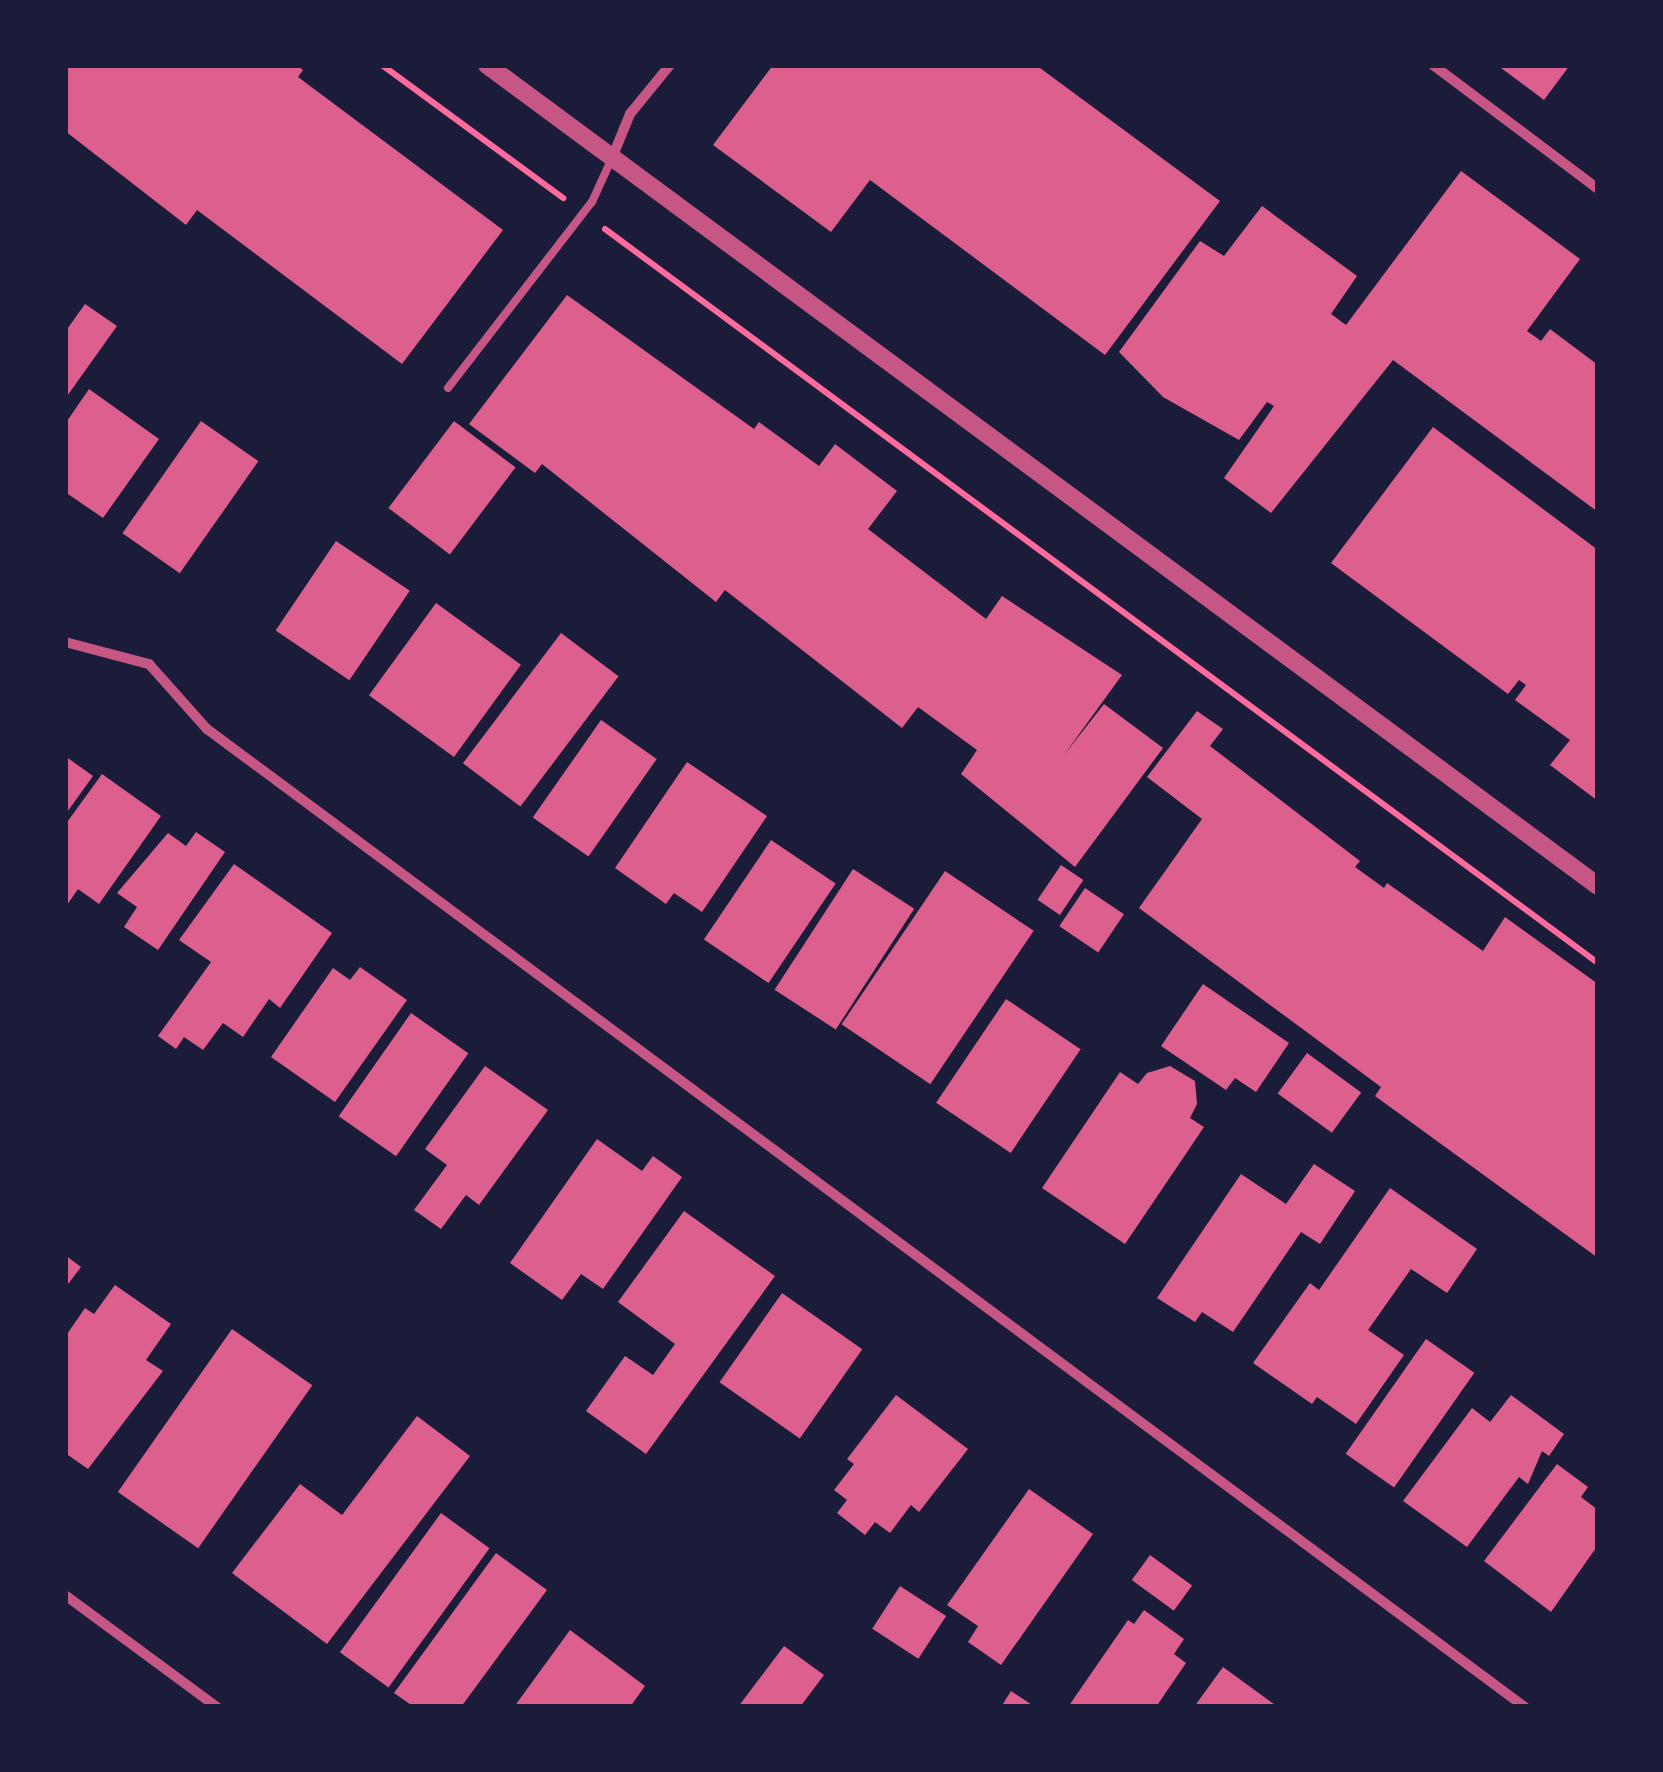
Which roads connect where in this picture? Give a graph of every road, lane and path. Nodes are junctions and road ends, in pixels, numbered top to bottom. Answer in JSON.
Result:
{"nodes":[{"id":1,"x":382,"y":65,"type":"edge"},
{"id":2,"x":488,"y":65,"type":"edge"},
{"id":3,"x":670,"y":65,"type":"edge"},
{"id":4,"x":1433,"y":65,"type":"edge"},
{"id":5,"x":612,"y":158,"type":"junction"},
{"id":6,"x":1598,"y":190,"type":"edge"},
{"id":7,"x":583,"y":213,"type":"junction"},
{"id":8,"x":448,"y":388,"type":"dead end"},
{"id":9,"x":65,"y":642,"type":"edge"},
{"id":10,"x":1598,"y":886,"type":"edge"},
{"id":11,"x":1598,"y":962,"type":"edge"},
{"id":12,"x":65,"y":1595,"type":"edge"},
{"id":13,"x":217,"y":1707,"type":"edge"},
{"id":14,"x":1525,"y":1707,"type":"edge"}],
"edges":[{"from":1,"to":7,"type":"path"},
{"from":2,"to":5,"type":"street"},
{"from":3,"to":5,"type":"street"},
{"from":4,"to":6,"type":"street"},
{"from":5,"to":7,"type":"lane"},
{"from":5,"to":10,"type":"street"},
{"from":7,"to":8,"type":"lane"},
{"from":7,"to":11,"type":"path"},
{"from":9,"to":14,"type":"street"},
{"from":12,"to":13,"type":"street"}]}
